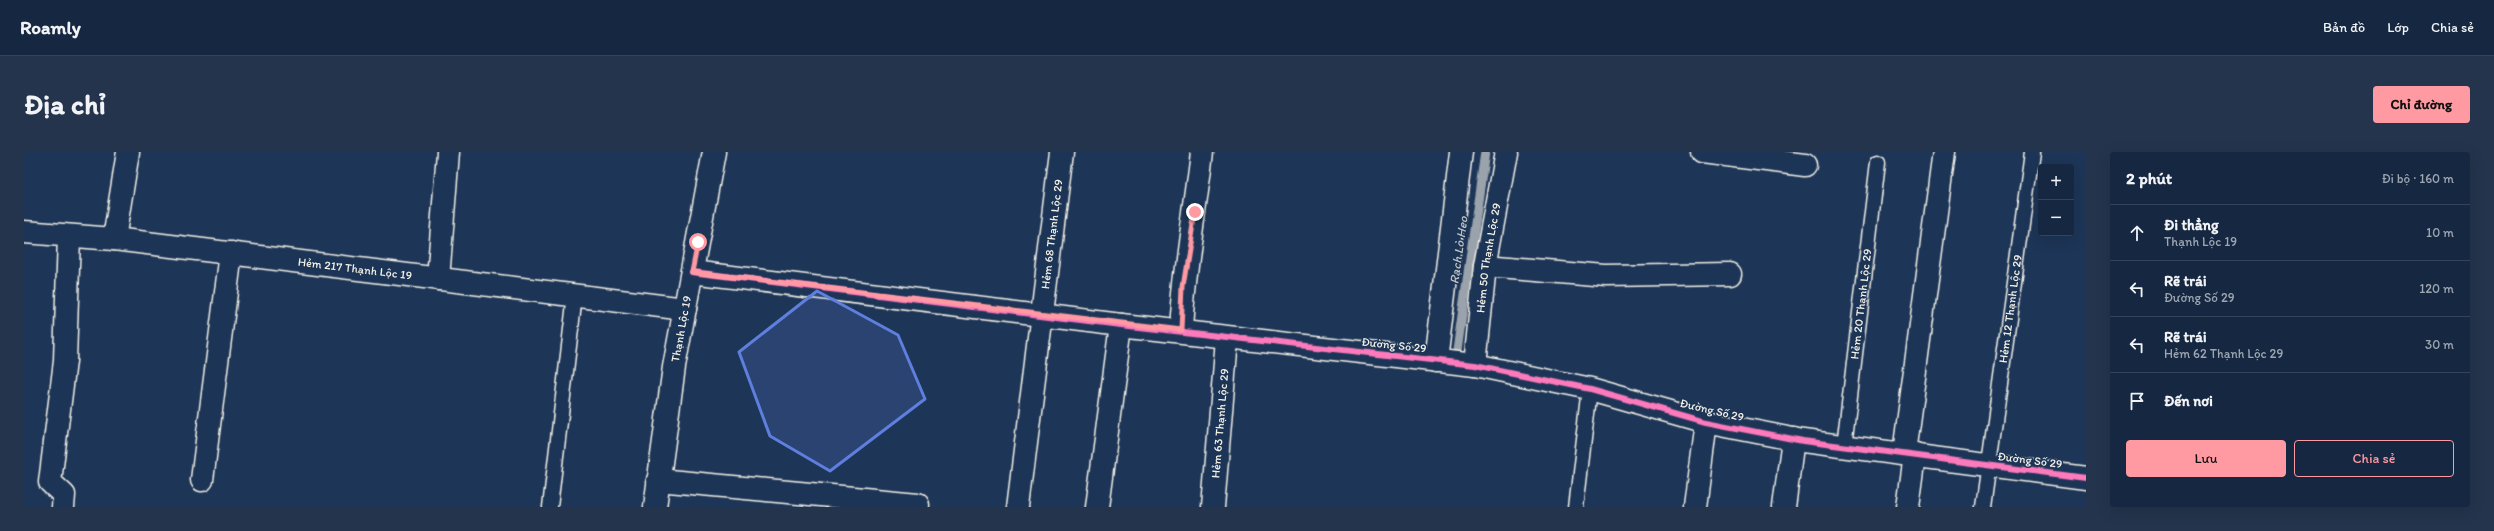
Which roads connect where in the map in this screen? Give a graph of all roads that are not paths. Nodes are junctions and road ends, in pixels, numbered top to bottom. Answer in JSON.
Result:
{"nodes":[{"id":1,"x":128,"y":152,"type":"edge"},
{"id":2,"x":448,"y":152,"type":"edge"},
{"id":3,"x":714,"y":152,"type":"edge"},
{"id":4,"x":1062,"y":152,"type":"edge"},
{"id":5,"x":1202,"y":152,"type":"edge"},
{"id":6,"x":1461,"y":152,"type":"edge"},
{"id":7,"x":1506,"y":152,"type":"edge"},
{"id":8,"x":1702,"y":152,"type":"edge"},
{"id":9,"x":1944,"y":152,"type":"edge"},
{"id":10,"x":2032,"y":152,"type":"edge"},
{"id":11,"x":1878,"y":162,"type":"dead end"},
{"id":12,"x":1806,"y":165,"type":"dead end"},
{"id":13,"x":24,"y":232,"type":"edge"},
{"id":14,"x":69,"y":236,"type":"junction"},
{"id":15,"x":114,"y":239,"type":"junction"},
{"id":16,"x":231,"y":253,"type":"junction"},
{"id":17,"x":1485,"y":266,"type":"junction"},
{"id":18,"x":692,"y":272,"type":"junction"},
{"id":19,"x":1730,"y":274,"type":"dead end"},
{"id":20,"x":438,"y":279,"type":"junction"},
{"id":21,"x":575,"y":295,"type":"junction"},
{"id":22,"x":685,"y":309,"type":"junction"},
{"id":23,"x":1041,"y":315,"type":"junction"},
{"id":24,"x":1121,"y":325,"type":"junction"},
{"id":25,"x":1181,"y":330,"type":"junction"},
{"id":26,"x":1226,"y":339,"type":"junction"},
{"id":27,"x":1436,"y":361,"type":"junction"},
{"id":28,"x":1475,"y":365,"type":"junction"},
{"id":29,"x":1590,"y":389,"type":"junction"},
{"id":30,"x":1706,"y":422,"type":"junction"},
{"id":31,"x":1793,"y":439,"type":"junction"},
{"id":32,"x":1844,"y":446,"type":"junction"},
{"id":33,"x":1910,"y":454,"type":"junction"},
{"id":34,"x":1989,"y":466,"type":"junction"},
{"id":35,"x":2086,"y":478,"type":"edge"},
{"id":36,"x":202,"y":480,"type":"dead end"},
{"id":37,"x":658,"y":480,"type":"junction"},
{"id":38,"x":918,"y":504,"type":"dead end"},
{"id":39,"x":63,"y":507,"type":"edge"},
{"id":40,"x":550,"y":507,"type":"edge"},
{"id":41,"x":655,"y":507,"type":"edge"},
{"id":42,"x":1018,"y":507,"type":"edge"},
{"id":43,"x":1097,"y":507,"type":"edge"},
{"id":44,"x":1213,"y":507,"type":"edge"},
{"id":45,"x":1576,"y":507,"type":"edge"},
{"id":46,"x":1695,"y":507,"type":"edge"},
{"id":47,"x":1784,"y":507,"type":"edge"},
{"id":48,"x":1908,"y":507,"type":"edge"},
{"id":49,"x":1983,"y":507,"type":"edge"}],
"edges":[{"from":1,"to":15,"type":"street"},
{"from":2,"to":20,"type":"street"},
{"from":3,"to":18,"type":"street","name":"Thạnh Lộc 19"},
{"from":4,"to":23,"type":"street","name":"Hẻm 68 Thạnh Lộc 29"},
{"from":5,"to":25,"type":"street"},
{"from":6,"to":27,"type":"street"},
{"from":7,"to":17,"type":"street","name":"Hẻm 50 Thạnh Lộc 29"},
{"from":8,"to":12,"type":"street"},
{"from":9,"to":33,"type":"street"},
{"from":10,"to":34,"type":"lane","name":"Hẻm 12 Thạnh Lộc 29"},
{"from":11,"to":32,"type":"lane","name":"Hẻm 20 Thạnh Lộc 29"},
{"from":13,"to":14,"type":"street","name":"Hẻm 217 Thạnh Lộc 19"},
{"from":14,"to":15,"type":"street","name":"Hẻm 217 Thạnh Lộc 19"},
{"from":14,"to":39,"type":"street"},
{"from":15,"to":16,"type":"street","name":"Hẻm 217 Thạnh Lộc 19"},
{"from":16,"to":20,"type":"street","name":"Hẻm 217 Thạnh Lộc 19"},
{"from":16,"to":36,"type":"street"},
{"from":17,"to":19,"type":"street"},
{"from":17,"to":28,"type":"street","name":"Hẻm 50 Thạnh Lộc 29"},
{"from":18,"to":22,"type":"street","name":"Thạnh Lộc 19"},
{"from":18,"to":23,"type":"street","name":"Đường Số 29"},
{"from":20,"to":21,"type":"street","name":"Hẻm 217 Thạnh Lộc 19"},
{"from":21,"to":22,"type":"street","name":"Hẻm 217 Thạnh Lộc 19"},
{"from":21,"to":40,"type":"lane"},
{"from":22,"to":37,"type":"street","name":"Thạnh Lộc 19"},
{"from":23,"to":24,"type":"street","name":"Đường Số 29"},
{"from":23,"to":42,"type":"street","name":"Hẻm 68 Thạnh Lộc 29"},
{"from":24,"to":25,"type":"street","name":"Đường Số 29"},
{"from":24,"to":43,"type":"street"},
{"from":25,"to":26,"type":"street","name":"Đường Số 29"},
{"from":26,"to":27,"type":"street","name":"Đường Số 29"},
{"from":26,"to":44,"type":"street","name":"Hẻm 63 Thạnh Lộc 29"},
{"from":27,"to":28,"type":"street","name":"Đường Số 29"},
{"from":28,"to":29,"type":"street","name":"Đường Số 29"},
{"from":29,"to":30,"type":"street","name":"Đường Số 29"},
{"from":29,"to":45,"type":"lane"},
{"from":30,"to":31,"type":"street","name":"Đường Số 29"},
{"from":30,"to":46,"type":"street"},
{"from":31,"to":32,"type":"street","name":"Đường Số 29"},
{"from":31,"to":47,"type":"street"},
{"from":32,"to":33,"type":"street","name":"Đường Số 29"},
{"from":33,"to":34,"type":"street","name":"Đường Số 29"},
{"from":33,"to":48,"type":"street"},
{"from":34,"to":35,"type":"street","name":"Đường Số 29"},
{"from":34,"to":49,"type":"lane","name":"Hẻm 12 Thạnh Lộc 29"},
{"from":37,"to":38,"type":"street"},
{"from":37,"to":41,"type":"street","name":"Thạnh Lộc 19"}]}
